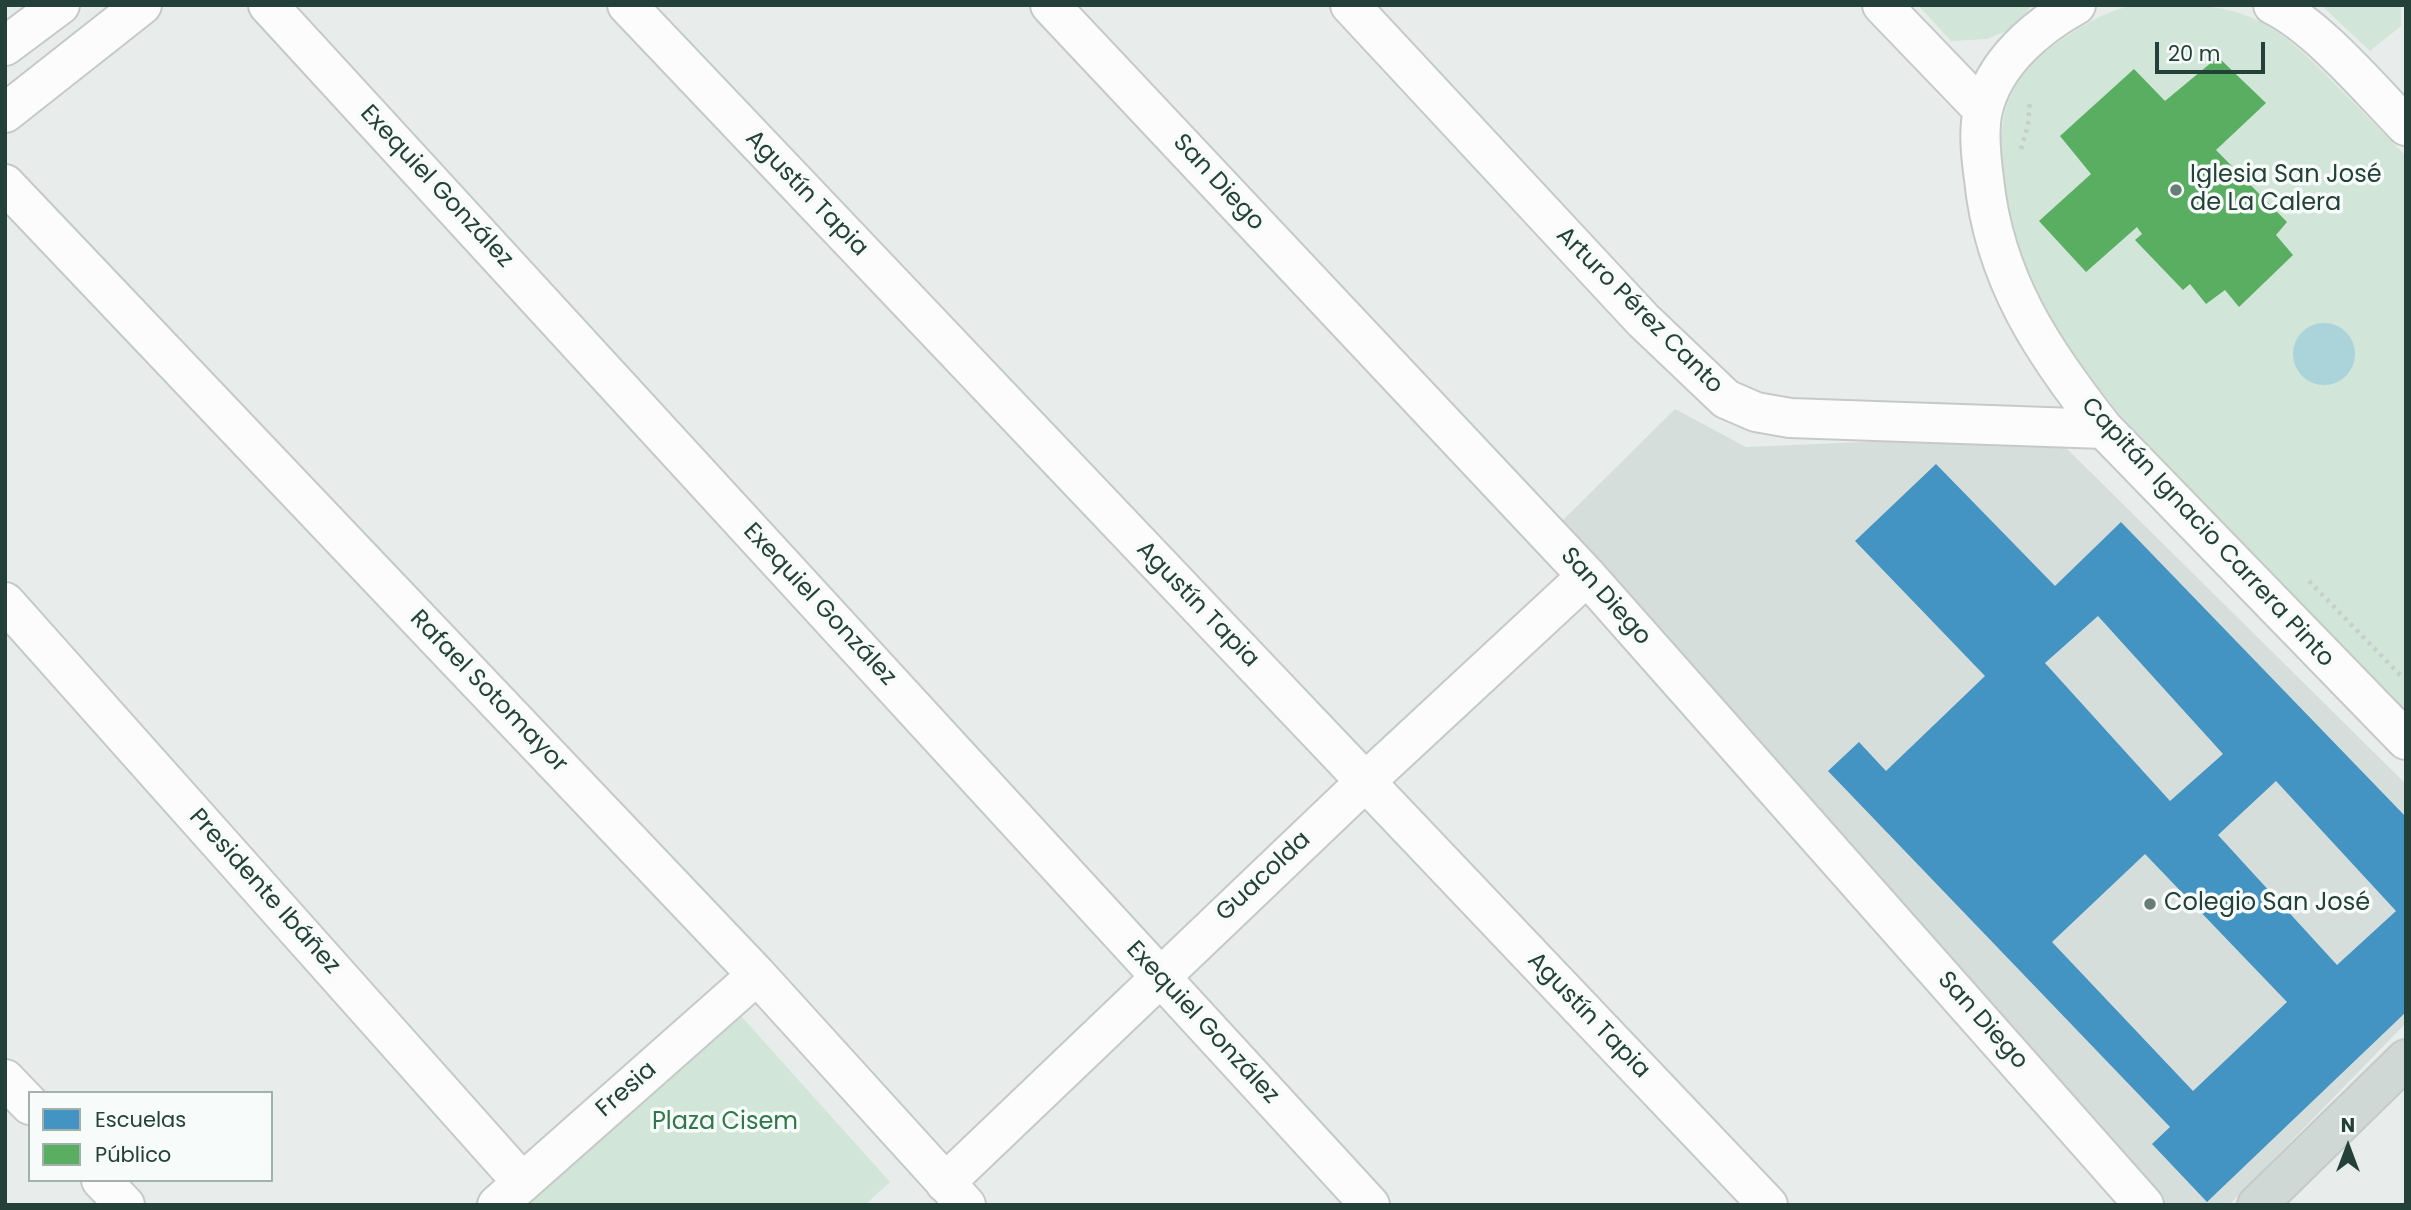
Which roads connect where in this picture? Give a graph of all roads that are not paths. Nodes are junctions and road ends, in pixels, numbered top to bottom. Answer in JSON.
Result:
{"nodes":[{"id":1,"x":60,"y":5,"type":"edge"},
{"id":2,"x":142,"y":5,"type":"edge"},
{"id":3,"x":268,"y":5,"type":"edge"},
{"id":4,"x":627,"y":5,"type":"edge"},
{"id":5,"x":1050,"y":5,"type":"edge"},
{"id":6,"x":1350,"y":5,"type":"edge"},
{"id":7,"x":1882,"y":5,"type":"edge"},
{"id":8,"x":2076,"y":5,"type":"edge"},
{"id":9,"x":2273,"y":5,"type":"edge"},
{"id":10,"x":5,"y":47,"type":"edge"},
{"id":11,"x":1983,"y":110,"type":"junction"},
{"id":12,"x":5,"y":113,"type":"edge"},
{"id":13,"x":2406,"y":126,"type":"edge"},
{"id":14,"x":5,"y":184,"type":"edge"},
{"id":15,"x":2104,"y":429,"type":"junction"},
{"id":16,"x":1587,"y":576,"type":"junction"},
{"id":17,"x":5,"y":602,"type":"edge"},
{"id":18,"x":2406,"y":740,"type":"edge"},
{"id":19,"x":1365,"y":782,"type":"junction"},
{"id":20,"x":757,"y":975,"type":"junction"},
{"id":21,"x":1159,"y":976,"type":"junction"},
{"id":22,"x":2406,"y":1059,"type":"edge"},
{"id":23,"x":5,"y":1079,"type":"edge"},
{"id":24,"x":28,"y":1103,"type":"edge"},
{"id":25,"x":104,"y":1182,"type":"edge"},
{"id":26,"x":510,"y":1193,"type":"edge"},
{"id":27,"x":955,"y":1194,"type":"edge"},
{"id":28,"x":125,"y":1205,"type":"edge"},
{"id":29,"x":1370,"y":1205,"type":"edge"},
{"id":30,"x":1768,"y":1205,"type":"edge"},
{"id":31,"x":2144,"y":1205,"type":"edge"},
{"id":32,"x":2257,"y":1205,"type":"edge"}],
"edges":[{"from":1,"to":10,"type":"street"},
{"from":2,"to":12,"type":"street"},
{"from":3,"to":21,"type":"street","name":"Exequiel González"},
{"from":4,"to":19,"type":"street","name":"Agustín Tapia"},
{"from":5,"to":16,"type":"street","name":"San Diego"},
{"from":6,"to":15,"type":"street","name":"Arturo Pérez Canto"},
{"from":7,"to":11,"type":"street"},
{"from":8,"to":11,"type":"street","name":"Capitán Ignacio Carrera Pinto"},
{"from":9,"to":13,"type":"street"},
{"from":11,"to":15,"type":"street","name":"Capitán Ignacio Carrera Pinto"},
{"from":14,"to":20,"type":"street","name":"Rafael Sotomayor"},
{"from":15,"to":18,"type":"street","name":"Capitán Ignacio Carrera Pinto"},
{"from":16,"to":19,"type":"street","name":"Guacolda"},
{"from":16,"to":31,"type":"street","name":"San Diego"},
{"from":17,"to":26,"type":"street","name":"Presidente Ibáñez"},
{"from":19,"to":21,"type":"street","name":"Guacolda"},
{"from":19,"to":30,"type":"street","name":"Agustín Tapia"},
{"from":20,"to":26,"type":"street","name":"Fresia"},
{"from":20,"to":27,"type":"street","name":"Rafael Sotomayor"},
{"from":21,"to":27,"type":"street","name":"Guacolda"},
{"from":21,"to":29,"type":"street","name":"Exequiel González"},
{"from":22,"to":32,"type":"main road"},
{"from":23,"to":24,"type":"street"},
{"from":25,"to":28,"type":"street"}]}
